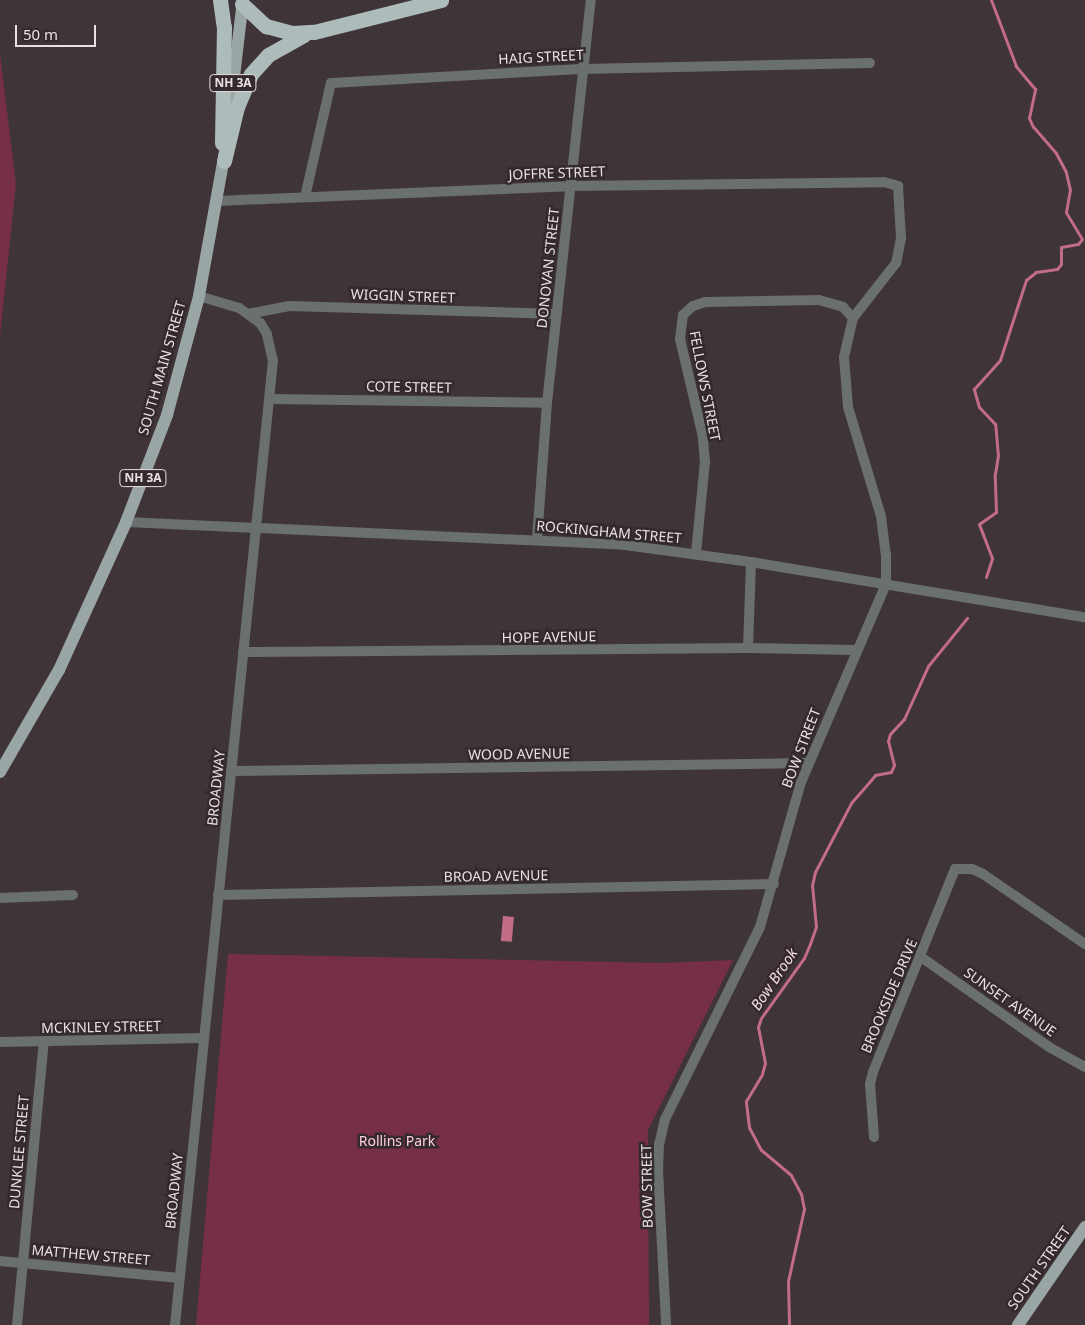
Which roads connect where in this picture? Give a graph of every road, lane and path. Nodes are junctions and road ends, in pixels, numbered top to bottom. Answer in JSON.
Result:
{"nodes":[{"id":1,"x":220,"y":0,"type":"edge"},
{"id":2,"x":441,"y":0,"type":"edge"},
{"id":3,"x":591,"y":0,"type":"edge"},
{"id":4,"x":242,"y":2,"type":"edge"},
{"id":5,"x":314,"y":32,"type":"junction"},
{"id":6,"x":870,"y":63,"type":"dead end"},
{"id":7,"x":582,"y":69,"type":"junction"},
{"id":8,"x":224,"y":161,"type":"junction"},
{"id":9,"x":570,"y":186,"type":"junction"},
{"id":10,"x":898,"y":186,"type":"joint"},
{"id":11,"x":305,"y":197,"type":"junction"},
{"id":12,"x":217,"y":201,"type":"junction"},
{"id":13,"x":199,"y":296,"type":"junction"},
{"id":14,"x":248,"y":314,"type":"junction"},
{"id":15,"x":557,"y":314,"type":"junction"},
{"id":16,"x":853,"y":318,"type":"junction"},
{"id":17,"x":270,"y":398,"type":"junction"},
{"id":18,"x":547,"y":403,"type":"junction"},
{"id":19,"x":126,"y":522,"type":"junction"},
{"id":20,"x":256,"y":528,"type":"junction"},
{"id":21,"x":537,"y":539,"type":"junction"},
{"id":22,"x":696,"y":553,"type":"junction"},
{"id":23,"x":751,"y":562,"type":"junction"},
{"id":24,"x":886,"y":584,"type":"junction"},
{"id":25,"x":1085,"y":617,"type":"edge"},
{"id":26,"x":748,"y":648,"type":"junction"},
{"id":27,"x":855,"y":650,"type":"junction"},
{"id":28,"x":243,"y":652,"type":"junction"},
{"id":29,"x":808,"y":763,"type":"junction"},
{"id":30,"x":231,"y":771,"type":"junction"},
{"id":31,"x":0,"y":772,"type":"edge"},
{"id":32,"x":774,"y":884,"type":"junction"},
{"id":33,"x":73,"y":895,"type":"dead end"},
{"id":34,"x":218,"y":895,"type":"junction"},
{"id":35,"x":0,"y":898,"type":"edge"},
{"id":36,"x":1085,"y":944,"type":"edge"},
{"id":37,"x":921,"y":957,"type":"junction"},
{"id":38,"x":202,"y":1038,"type":"junction"},
{"id":39,"x":0,"y":1042,"type":"edge"},
{"id":40,"x":44,"y":1042,"type":"junction"},
{"id":41,"x":1085,"y":1067,"type":"edge"},
{"id":42,"x":874,"y":1137,"type":"dead end"},
{"id":43,"x":1084,"y":1232,"type":"edge"},
{"id":44,"x":0,"y":1260,"type":"edge"},
{"id":45,"x":23,"y":1263,"type":"junction"},
{"id":46,"x":179,"y":1278,"type":"junction"},
{"id":47,"x":17,"y":1325,"type":"edge"},
{"id":48,"x":175,"y":1325,"type":"edge"},
{"id":49,"x":666,"y":1325,"type":"edge"},
{"id":50,"x":1018,"y":1325,"type":"edge"}],
"edges":[{"from":1,"to":8,"type":"highway"},
{"from":2,"to":5,"type":"highway"},
{"from":3,"to":7,"type":"street","name":"DONOVAN STREET"},
{"from":4,"to":5,"type":"highway"},
{"from":4,"to":8,"type":"main road","name":"SOUTH MAIN STREET","number":"NH 3A"},
{"from":5,"to":8,"type":"highway"},
{"from":6,"to":7,"type":"street","name":"HAIG STREET"},
{"from":7,"to":9,"type":"street","name":"DONOVAN STREET"},
{"from":7,"to":11,"type":"street","name":"HAIG STREET"},
{"from":8,"to":12,"type":"main road","name":"SOUTH MAIN STREET","number":"NH 3A"},
{"from":9,"to":10,"type":"street","name":"JOFFRE STREET"},
{"from":9,"to":11,"type":"street","name":"JOFFRE STREET"},
{"from":9,"to":15,"type":"street","name":"DONOVAN STREET"},
{"from":10,"to":16,"type":"street","name":"BOW STREET"},
{"from":11,"to":12,"type":"street","name":"JOFFRE STREET"},
{"from":12,"to":13,"type":"main road","name":"SOUTH MAIN STREET","number":"NH 3A"},
{"from":13,"to":14,"type":"street","name":"BROADWAY"},
{"from":13,"to":19,"type":"main road","name":"SOUTH MAIN STREET","number":"NH 3A"},
{"from":14,"to":15,"type":"street","name":"WIGGIN STREET"},
{"from":14,"to":17,"type":"street","name":"BROADWAY"},
{"from":15,"to":18,"type":"street","name":"DONOVAN STREET"},
{"from":16,"to":22,"type":"street","name":"FELLOWS STREET"},
{"from":16,"to":24,"type":"street","name":"BOW STREET"},
{"from":17,"to":18,"type":"street","name":"COTE STREET"},
{"from":17,"to":20,"type":"street","name":"BROADWAY"},
{"from":18,"to":21,"type":"street","name":"DONOVAN STREET"},
{"from":19,"to":20,"type":"street","name":"ROCKINGHAM STREET"},
{"from":19,"to":31,"type":"main road","name":"SOUTH MAIN STREET","number":"NH 3A"},
{"from":20,"to":21,"type":"street","name":"ROCKINGHAM STREET"},
{"from":20,"to":28,"type":"street","name":"BROADWAY"},
{"from":21,"to":22,"type":"street","name":"ROCKINGHAM STREET"},
{"from":22,"to":23,"type":"street","name":"ROCKINGHAM STREET"},
{"from":23,"to":24,"type":"street","name":"ROCKINGHAM STREET"},
{"from":23,"to":26,"type":"street"},
{"from":24,"to":25,"type":"street","name":"ROCKINGHAM STREET"},
{"from":24,"to":27,"type":"street","name":"BOW STREET"},
{"from":26,"to":27,"type":"street","name":"HOPE AVENUE"},
{"from":26,"to":28,"type":"street","name":"HOPE AVENUE"},
{"from":27,"to":29,"type":"street","name":"BOW STREET"},
{"from":28,"to":30,"type":"street","name":"BROADWAY"},
{"from":29,"to":30,"type":"street","name":"WOOD AVENUE"},
{"from":29,"to":32,"type":"street","name":"BOW STREET"},
{"from":30,"to":34,"type":"street","name":"BROADWAY"},
{"from":32,"to":34,"type":"street","name":"BROAD AVENUE"},
{"from":32,"to":49,"type":"street","name":"BOW STREET"},
{"from":33,"to":35,"type":"street"},
{"from":34,"to":38,"type":"street","name":"BROADWAY"},
{"from":36,"to":37,"type":"street","name":"BROOKSIDE DRIVE"},
{"from":37,"to":41,"type":"street","name":"SUNSET AVENUE"},
{"from":37,"to":42,"type":"street","name":"BROOKSIDE DRIVE"},
{"from":38,"to":40,"type":"street","name":"MCKINLEY STREET"},
{"from":38,"to":46,"type":"street","name":"BROADWAY"},
{"from":39,"to":40,"type":"street","name":"MCKINLEY STREET"},
{"from":40,"to":45,"type":"street","name":"DUNKLEE STREET"},
{"from":43,"to":50,"type":"main road","name":"SOUTH STREET"},
{"from":44,"to":45,"type":"street","name":"MATTHEW STREET"},
{"from":45,"to":46,"type":"street","name":"MATTHEW STREET"},
{"from":45,"to":47,"type":"street","name":"DUNKLEE STREET"},
{"from":46,"to":48,"type":"street","name":"BROADWAY"}]}
